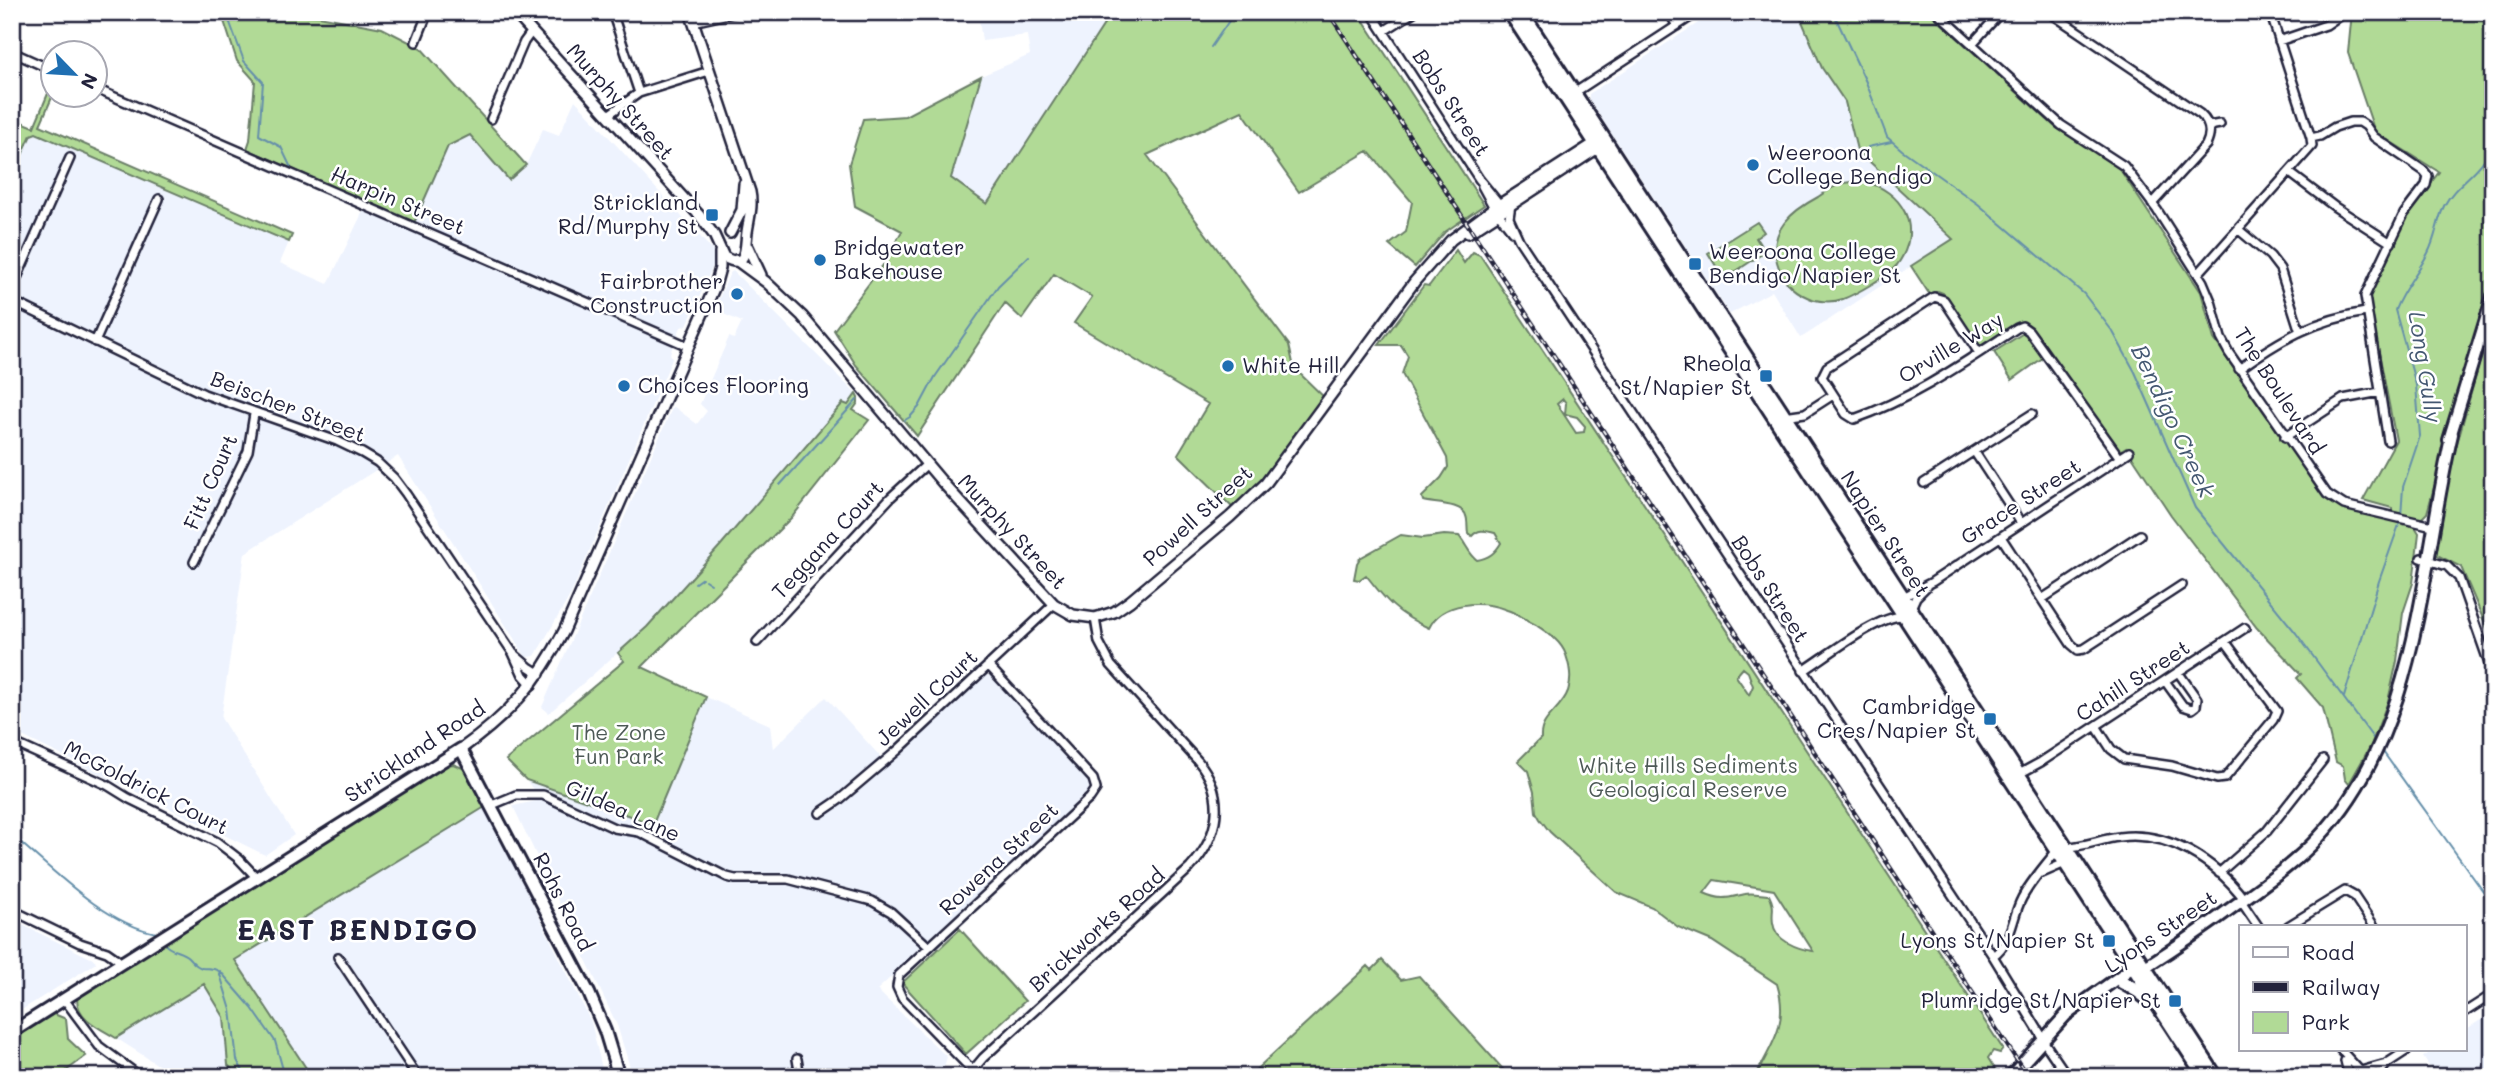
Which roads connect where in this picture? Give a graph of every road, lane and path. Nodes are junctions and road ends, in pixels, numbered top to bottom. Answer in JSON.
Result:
{"nodes":[{"id":1,"x":428,"y":12,"type":"edge"},
{"id":2,"x":514,"y":12,"type":"edge"},
{"id":3,"x":612,"y":12,"type":"edge"},
{"id":4,"x":690,"y":12,"type":"edge"},
{"id":5,"x":737,"y":12,"type":"edge"},
{"id":6,"x":1371,"y":12,"type":"edge"},
{"id":7,"x":1413,"y":12,"type":"edge"},
{"id":8,"x":1510,"y":12,"type":"edge"},
{"id":9,"x":1521,"y":12,"type":"edge"},
{"id":10,"x":1669,"y":12,"type":"edge"},
{"id":11,"x":1698,"y":12,"type":"edge"},
{"id":12,"x":1937,"y":12,"type":"edge"},
{"id":13,"x":2001,"y":12,"type":"edge"},
{"id":14,"x":2049,"y":12,"type":"edge"},
{"id":15,"x":2270,"y":12,"type":"edge"},
{"id":16,"x":2339,"y":16,"type":"dead end"},
{"id":17,"x":693,"y":22,"type":"junction"},
{"id":18,"x":1677,"y":26,"type":"junction"},
{"id":19,"x":531,"y":31,"type":"junction"},
{"id":20,"x":1384,"y":31,"type":"junction"},
{"id":21,"x":2279,"y":41,"type":"junction"},
{"id":22,"x":416,"y":42,"type":"dead end"},
{"id":23,"x":1972,"y":44,"type":"junction"},
{"id":24,"x":12,"y":52,"type":"edge"},
{"id":25,"x":38,"y":64,"type":"edge"},
{"id":26,"x":709,"y":71,"type":"junction"},
{"id":27,"x":639,"y":93,"type":"junction"},
{"id":28,"x":1574,"y":93,"type":"junction"},
{"id":29,"x":108,"y":94,"type":"edge"},
{"id":30,"x":608,"y":115,"type":"junction"},
{"id":31,"x":491,"y":119,"type":"dead end"},
{"id":32,"x":2220,"y":124,"type":"dead end"},
{"id":33,"x":2209,"y":126,"type":"junction"},
{"id":34,"x":2311,"y":138,"type":"junction"},
{"id":35,"x":1600,"y":143,"type":"junction"},
{"id":36,"x":70,"y":158,"type":"dead end"},
{"id":37,"x":2290,"y":173,"type":"junction"},
{"id":38,"x":744,"y":175,"type":"junction"},
{"id":39,"x":159,"y":199,"type":"dead end"},
{"id":40,"x":2152,"y":204,"type":"junction"},
{"id":41,"x":1501,"y":208,"type":"junction"},
{"id":42,"x":699,"y":215,"type":"junction"},
{"id":43,"x":2239,"y":230,"type":"junction"},
{"id":44,"x":730,"y":233,"type":"junction"},
{"id":45,"x":1519,"y":240,"type":"junction"},
{"id":46,"x":2391,"y":243,"type":"junction"},
{"id":47,"x":747,"y":245,"type":"junction"},
{"id":48,"x":720,"y":250,"type":"junction"},
{"id":49,"x":735,"y":260,"type":"junction"},
{"id":50,"x":2198,"y":274,"type":"junction"},
{"id":51,"x":766,"y":282,"type":"junction"},
{"id":52,"x":715,"y":286,"type":"junction"},
{"id":53,"x":12,"y":289,"type":"edge"},
{"id":54,"x":2493,"y":296,"type":"edge"},
{"id":55,"x":12,"y":301,"type":"edge"},
{"id":56,"x":2366,"y":312,"type":"junction"},
{"id":57,"x":2300,"y":332,"type":"junction"},
{"id":58,"x":95,"y":342,"type":"junction"},
{"id":59,"x":688,"y":346,"type":"junction"},
{"id":60,"x":1979,"y":353,"type":"junction"},
{"id":61,"x":2239,"y":369,"type":"junction"},
{"id":62,"x":2380,"y":392,"type":"junction"},
{"id":63,"x":1833,"y":396,"type":"junction"},
{"id":64,"x":1811,"y":410,"type":"junction"},
{"id":65,"x":254,"y":414,"type":"junction"},
{"id":66,"x":2032,"y":414,"type":"dead end"},
{"id":67,"x":1783,"y":422,"type":"junction"},
{"id":68,"x":1795,"y":432,"type":"junction"},
{"id":69,"x":2286,"y":437,"type":"junction"},
{"id":70,"x":2388,"y":441,"type":"dead end"},
{"id":71,"x":1974,"y":451,"type":"junction"},
{"id":72,"x":2130,"y":452,"type":"dead end"},
{"id":73,"x":2120,"y":458,"type":"junction"},
{"id":74,"x":927,"y":464,"type":"junction"},
{"id":75,"x":1924,"y":483,"type":"dead end"},
{"id":76,"x":2021,"y":523,"type":"junction"},
{"id":77,"x":2429,"y":525,"type":"junction"},
{"id":78,"x":2140,"y":535,"type":"dead end"},
{"id":79,"x":2001,"y":537,"type":"junction"},
{"id":80,"x":2424,"y":559,"type":"junction"},
{"id":81,"x":194,"y":562,"type":"dead end"},
{"id":82,"x":1931,"y":582,"type":"junction"},
{"id":83,"x":2182,"y":585,"type":"dead end"},
{"id":84,"x":2042,"y":599,"type":"junction"},
{"id":85,"x":1054,"y":604,"type":"junction"},
{"id":86,"x":1903,"y":605,"type":"junction"},
{"id":87,"x":1095,"y":618,"type":"junction"},
{"id":88,"x":1876,"y":624,"type":"junction"},
{"id":89,"x":2245,"y":628,"type":"dead end"},
{"id":90,"x":1926,"y":631,"type":"junction"},
{"id":91,"x":2225,"y":641,"type":"junction"},
{"id":92,"x":757,"y":642,"type":"dead end"},
{"id":93,"x":513,"y":653,"type":"junction"},
{"id":94,"x":1929,"y":654,"type":"junction"},
{"id":95,"x":988,"y":664,"type":"junction"},
{"id":96,"x":1803,"y":671,"type":"junction"},
{"id":97,"x":2178,"y":672,"type":"junction"},
{"id":98,"x":540,"y":674,"type":"junction"},
{"id":99,"x":2493,"y":676,"type":"edge"},
{"id":100,"x":2165,"y":681,"type":"junction"},
{"id":101,"x":1948,"y":682,"type":"junction"},
{"id":102,"x":532,"y":685,"type":"junction"},
{"id":103,"x":2096,"y":726,"type":"junction"},
{"id":104,"x":12,"y":742,"type":"edge"},
{"id":105,"x":461,"y":749,"type":"junction"},
{"id":106,"x":2323,"y":760,"type":"dead end"},
{"id":107,"x":2040,"y":762,"type":"junction"},
{"id":108,"x":2022,"y":779,"type":"junction"},
{"id":109,"x":492,"y":805,"type":"junction"},
{"id":110,"x":820,"y":813,"type":"dead end"},
{"id":111,"x":2048,"y":836,"type":"junction"},
{"id":112,"x":2099,"y":841,"type":"junction"},
{"id":113,"x":2062,"y":848,"type":"junction"},
{"id":114,"x":2070,"y":861,"type":"junction"},
{"id":115,"x":2219,"y":873,"type":"junction"},
{"id":116,"x":257,"y":878,"type":"junction"},
{"id":117,"x":2035,"y":878,"type":"junction"},
{"id":118,"x":2242,"y":900,"type":"junction"},
{"id":119,"x":12,"y":910,"type":"edge"},
{"id":120,"x":2257,"y":925,"type":"edge"},
{"id":121,"x":2290,"y":925,"type":"edge"},
{"id":122,"x":2373,"y":925,"type":"edge"},
{"id":123,"x":929,"y":947,"type":"junction"},
{"id":124,"x":1993,"y":956,"type":"junction"},
{"id":125,"x":338,"y":957,"type":"dead end"},
{"id":126,"x":120,"y":964,"type":"junction"},
{"id":127,"x":2139,"y":967,"type":"junction"},
{"id":128,"x":2122,"y":982,"type":"junction"},
{"id":129,"x":2493,"y":994,"type":"edge"},
{"id":130,"x":64,"y":999,"type":"junction"},
{"id":131,"x":2161,"y":1010,"type":"junction"},
{"id":132,"x":2466,"y":1011,"type":"edge"},
{"id":133,"x":12,"y":1032,"type":"edge"},
{"id":134,"x":2044,"y":1037,"type":"junction"},
{"id":135,"x":2407,"y":1050,"type":"edge"},
{"id":136,"x":2341,"y":1051,"type":"edge"},
{"id":137,"x":797,"y":1059,"type":"dead end"},
{"id":138,"x":2386,"y":1064,"type":"junction"},
{"id":139,"x":2361,"y":1071,"type":"junction"},
{"id":140,"x":969,"y":1073,"type":"edge"},
{"id":141,"x":141,"y":1077,"type":"edge"},
{"id":142,"x":418,"y":1077,"type":"edge"},
{"id":143,"x":619,"y":1077,"type":"edge"},
{"id":144,"x":800,"y":1077,"type":"edge"},
{"id":145,"x":2010,"y":1077,"type":"edge"},
{"id":146,"x":2068,"y":1077,"type":"edge"},
{"id":147,"x":2205,"y":1077,"type":"edge"},
{"id":148,"x":2216,"y":1077,"type":"edge"},
{"id":149,"x":2349,"y":1077,"type":"edge"},
{"id":150,"x":2369,"y":1077,"type":"edge"},
{"id":151,"x":2375,"y":1077,"type":"edge"}],
"edges":[{"from":1,"to":22,"type":"street"},
{"from":2,"to":19,"type":"street","name":"Murphy Street"},
{"from":3,"to":27,"type":"street"},
{"from":4,"to":17,"type":"street"},
{"from":5,"to":17,"type":"street"},
{"from":6,"to":20,"type":"street","name":"Bobs Street"},
{"from":7,"to":20,"type":"street"},
{"from":8,"to":35,"type":"highway","name":"Napier Street"},
{"from":9,"to":28,"type":"highway","name":"Napier Street"},
{"from":10,"to":18,"type":"street"},
{"from":11,"to":18,"type":"street"},
{"from":12,"to":23,"type":"street","name":"The Boulevard"},
{"from":13,"to":23,"type":"street"},
{"from":14,"to":33,"type":"street"},
{"from":15,"to":21,"type":"street"},
{"from":16,"to":21,"type":"street"},
{"from":17,"to":26,"type":"street"},
{"from":18,"to":28,"type":"street"},
{"from":19,"to":30,"type":"street","name":"Murphy Street"},
{"from":19,"to":31,"type":"street"},
{"from":20,"to":41,"type":"street","name":"Bobs Street"},
{"from":21,"to":34,"type":"street"},
{"from":23,"to":40,"type":"street","name":"The Boulevard"},
{"from":24,"to":25,"type":"street"},
{"from":26,"to":27,"type":"street"},
{"from":26,"to":38,"type":"street"},
{"from":27,"to":30,"type":"street"},
{"from":28,"to":35,"type":"highway","name":"Napier Street"},
{"from":29,"to":59,"type":"street","name":"Harpin Street"},
{"from":30,"to":42,"type":"street","name":"Murphy Street"},
{"from":32,"to":33,"type":"street"},
{"from":33,"to":40,"type":"street"},
{"from":34,"to":37,"type":"street"},
{"from":34,"to":46,"type":"street"},
{"from":35,"to":41,"type":"street","name":"Powell Street"},
{"from":35,"to":67,"type":"highway","name":"Napier Street"},
{"from":35,"to":67,"type":"highway","name":"Napier Street"},
{"from":36,"to":53,"type":"street"},
{"from":37,"to":43,"type":"street"},
{"from":37,"to":46,"type":"street"},
{"from":38,"to":44,"type":"street"},
{"from":38,"to":47,"type":"street"},
{"from":39,"to":58,"type":"street"},
{"from":40,"to":50,"type":"street","name":"The Boulevard"},
{"from":41,"to":45,"type":"street","name":"Bobs Street"},
{"from":41,"to":45,"type":"street","name":"Bobs Street"},
{"from":41,"to":87,"type":"street","name":"Powell Street"},
{"from":42,"to":44,"type":"street","name":"Murphy Street"},
{"from":42,"to":48,"type":"street","name":"Murphy Street"},
{"from":43,"to":50,"type":"street"},
{"from":43,"to":57,"type":"street"},
{"from":44,"to":47,"type":"street"},
{"from":44,"to":48,"type":"street"},
{"from":45,"to":96,"type":"street","name":"Bobs Street"},
{"from":46,"to":56,"type":"street"},
{"from":47,"to":49,"type":"street"},
{"from":47,"to":51,"type":"street","name":"Murphy Street"},
{"from":48,"to":49,"type":"street"},
{"from":48,"to":52,"type":"street","name":"Strickland Road"},
{"from":49,"to":51,"type":"street","name":"Murphy Street"},
{"from":49,"to":52,"type":"street","name":"Strickland Road"},
{"from":50,"to":61,"type":"street","name":"The Boulevard"},
{"from":51,"to":74,"type":"street","name":"Murphy Street"},
{"from":52,"to":59,"type":"street","name":"Strickland Road"},
{"from":54,"to":77,"type":"main road","name":"Lyons Street"},
{"from":55,"to":58,"type":"street","name":"Beischer Street"},
{"from":56,"to":57,"type":"street"},
{"from":56,"to":62,"type":"street"},
{"from":57,"to":61,"type":"street"},
{"from":58,"to":65,"type":"street","name":"Beischer Street"},
{"from":59,"to":98,"type":"street","name":"Strickland Road"},
{"from":60,"to":63,"type":"street","name":"Orville Way"},
{"from":60,"to":63,"type":"street"},
{"from":60,"to":73,"type":"street","name":"Orville Way"},
{"from":61,"to":69,"type":"street","name":"The Boulevard"},
{"from":62,"to":69,"type":"street"},
{"from":62,"to":70,"type":"street"},
{"from":63,"to":64,"type":"street"},
{"from":64,"to":67,"type":"street"},
{"from":64,"to":68,"type":"street"},
{"from":65,"to":81,"type":"street","name":"Fitt Court"},
{"from":65,"to":93,"type":"street","name":"Beischer Street"},
{"from":66,"to":71,"type":"street"},
{"from":67,"to":68,"type":"highway","name":"Napier Street"},
{"from":67,"to":86,"type":"highway","name":"Napier Street"},
{"from":68,"to":86,"type":"highway","name":"Napier Street"},
{"from":69,"to":77,"type":"street","name":"The Boulevard"},
{"from":71,"to":75,"type":"street"},
{"from":71,"to":76,"type":"street"},
{"from":72,"to":73,"type":"street","name":"Grace Street"},
{"from":73,"to":76,"type":"street","name":"Grace Street"},
{"from":74,"to":85,"type":"street","name":"Murphy Street"},
{"from":74,"to":92,"type":"street","name":"Teggana Court"},
{"from":76,"to":79,"type":"street","name":"Grace Street"},
{"from":77,"to":80,"type":"main road","name":"Lyons Street"},
{"from":78,"to":84,"type":"street"},
{"from":79,"to":82,"type":"street","name":"Grace Street"},
{"from":79,"to":84,"type":"street"},
{"from":80,"to":99,"type":"street"},
{"from":80,"to":118,"type":"main road","name":"Lyons Street"},
{"from":82,"to":86,"type":"street","name":"Grace Street"},
{"from":82,"to":86,"type":"street","name":"Grace Street"},
{"from":83,"to":84,"type":"street"},
{"from":85,"to":87,"type":"street","name":"Murphy Street"},
{"from":85,"to":95,"type":"street","name":"Jewell Court"},
{"from":86,"to":88,"type":"street","name":"Grace Street"},
{"from":86,"to":88,"type":"street","name":"Grace Street"},
{"from":86,"to":90,"type":"highway","name":"Napier Street"},
{"from":86,"to":94,"type":"highway"},
{"from":86,"to":94,"type":"highway","name":"Napier Street"},
{"from":87,"to":140,"type":"street","name":"Brickworks Road"},
{"from":88,"to":96,"type":"street","name":"Grace Street"},
{"from":89,"to":91,"type":"street","name":"Cahill Street"},
{"from":90,"to":101,"type":"highway"},
{"from":90,"to":108,"type":"highway","name":"Napier Street"},
{"from":91,"to":97,"type":"street","name":"Cahill Street"},
{"from":91,"to":103,"type":"street"},
{"from":93,"to":98,"type":"street","name":"Beischer Street"},
{"from":93,"to":102,"type":"street","name":"Beischer Street"},
{"from":94,"to":101,"type":"highway","name":"Napier Street"},
{"from":95,"to":110,"type":"street","name":"Jewell Court"},
{"from":95,"to":123,"type":"street","name":"Rowena Street"},
{"from":96,"to":124,"type":"street","name":"Bobs Street"},
{"from":97,"to":100,"type":"street","name":"Cahill Street"},
{"from":97,"to":100,"type":"street"},
{"from":98,"to":102,"type":"street","name":"Strickland Road"},
{"from":100,"to":103,"type":"street","name":"Cahill Street"},
{"from":101,"to":111,"type":"highway","name":"Napier Street"},
{"from":102,"to":105,"type":"street","name":"Strickland Road"},
{"from":103,"to":107,"type":"street","name":"Cahill Street"},
{"from":104,"to":116,"type":"street","name":"McGoldrick Court"},
{"from":105,"to":109,"type":"main road","name":"Rohs Road"},
{"from":105,"to":116,"type":"main road","name":"Strickland Road"},
{"from":106,"to":115,"type":"street"},
{"from":107,"to":108,"type":"street","name":"Cahill Street"},
{"from":107,"to":108,"type":"street","name":"Cahill Street"},
{"from":108,"to":111,"type":"highway"},
{"from":108,"to":113,"type":"highway","name":"Napier Street"},
{"from":109,"to":123,"type":"street","name":"Gildea Lane"},
{"from":109,"to":143,"type":"main road","name":"Rohs Road"},
{"from":111,"to":113,"type":"highway","name":"Napier Street"},
{"from":112,"to":113,"type":"street"},
{"from":112,"to":114,"type":"street"},
{"from":112,"to":115,"type":"street"},
{"from":113,"to":114,"type":"highway","name":"Napier Street"},
{"from":113,"to":117,"type":"street"},
{"from":114,"to":117,"type":"street"},
{"from":114,"to":127,"type":"highway","name":"Napier Street"},
{"from":115,"to":118,"type":"street"},
{"from":116,"to":126,"type":"main road","name":"Strickland Road"},
{"from":117,"to":124,"type":"street"},
{"from":118,"to":120,"type":"street"},
{"from":118,"to":127,"type":"main road","name":"Lyons Street"},
{"from":119,"to":126,"type":"street"},
{"from":121,"to":122,"type":"street"},
{"from":123,"to":140,"type":"street","name":"Rowena Street"},
{"from":124,"to":134,"type":"street","name":"Bobs Street"},
{"from":125,"to":142,"type":"street"},
{"from":126,"to":130,"type":"main road","name":"Strickland Road"},
{"from":127,"to":128,"type":"main road","name":"Lyons Street"},
{"from":127,"to":131,"type":"highway","name":"Napier Street"},
{"from":127,"to":134,"type":"main road","name":"Lyons Street"},
{"from":127,"to":148,"type":"highway","name":"Napier Street"},
{"from":128,"to":131,"type":"highway"},
{"from":128,"to":134,"type":"main road","name":"Lyons Street"},
{"from":129,"to":132,"type":"street"},
{"from":130,"to":133,"type":"main road","name":"Strickland Road"},
{"from":130,"to":141,"type":"street"},
{"from":131,"to":147,"type":"highway","name":"Napier Street"},
{"from":134,"to":145,"type":"main road"},
{"from":134,"to":146,"type":"street","name":"Bobs Street"},
{"from":135,"to":138,"type":"street"},
{"from":136,"to":139,"type":"street"},
{"from":136,"to":149,"type":"street"},
{"from":137,"to":144,"type":"street"},
{"from":138,"to":139,"type":"street"},
{"from":138,"to":151,"type":"street"},
{"from":139,"to":149,"type":"street"},
{"from":139,"to":150,"type":"street"}]}
